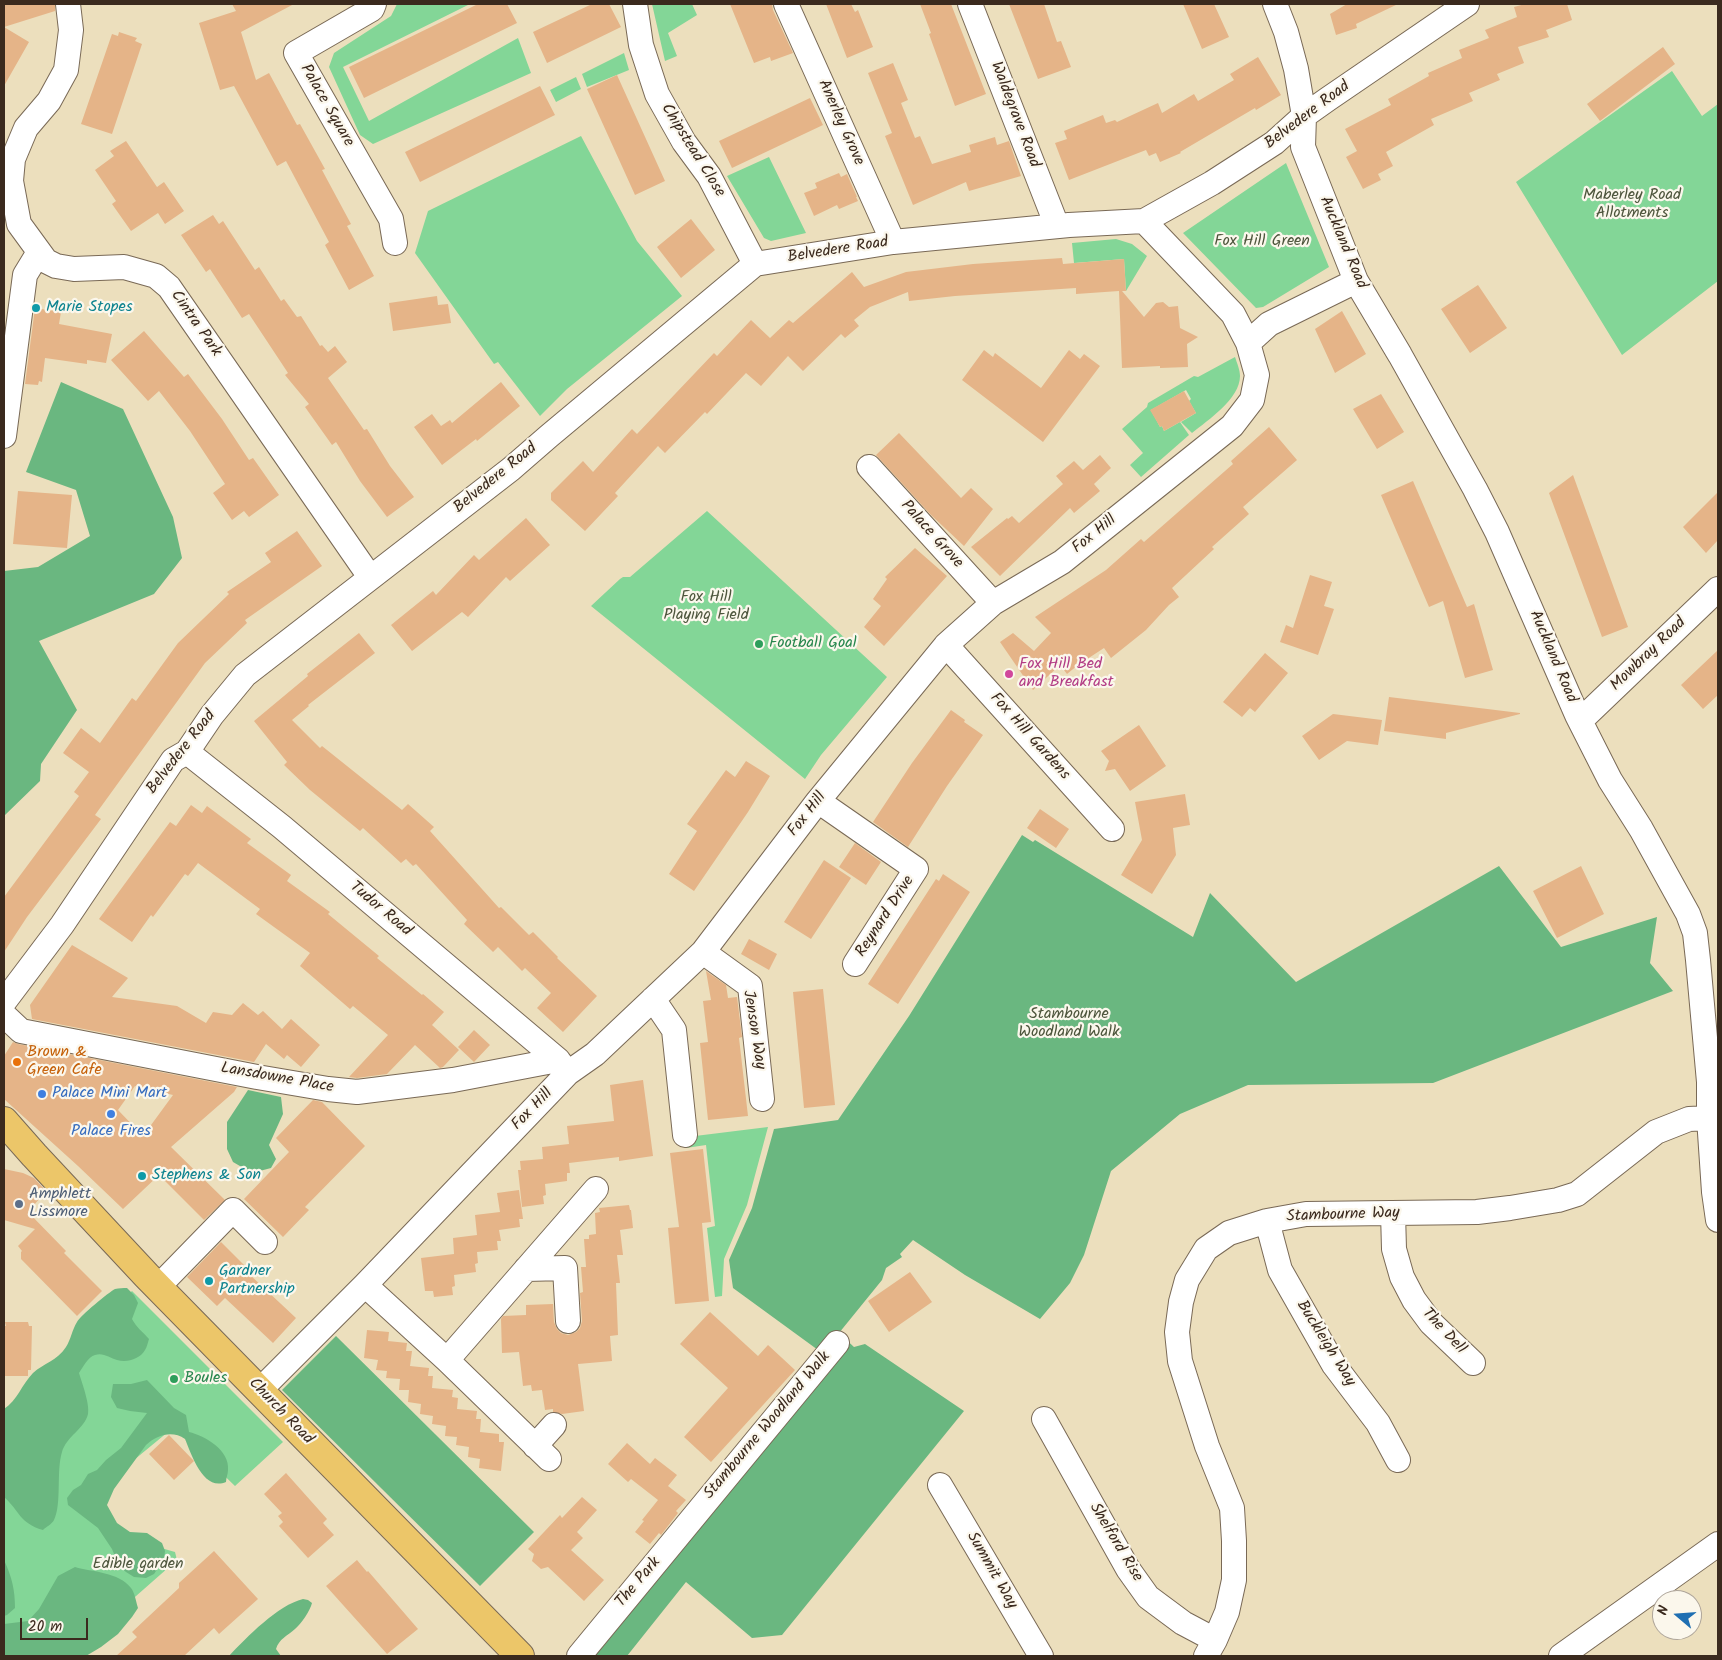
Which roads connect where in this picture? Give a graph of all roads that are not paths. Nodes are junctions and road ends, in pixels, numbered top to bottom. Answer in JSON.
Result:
{"nodes":[{"id":1,"x":68,"y":4,"type":"edge"},
{"id":2,"x":374,"y":4,"type":"edge"},
{"id":3,"x":635,"y":4,"type":"edge"},
{"id":4,"x":786,"y":4,"type":"edge"},
{"id":5,"x":970,"y":4,"type":"edge"},
{"id":6,"x":1275,"y":4,"type":"edge"},
{"id":7,"x":1467,"y":4,"type":"edge"},
{"id":8,"x":1304,"y":116,"type":"junction"},
{"id":9,"x":1144,"y":221,"type":"junction"},
{"id":10,"x":1057,"y":226,"type":"junction"},
{"id":11,"x":11,"y":230,"type":"edge"},
{"id":12,"x":893,"y":242,"type":"junction"},
{"id":13,"x":395,"y":243,"type":"dead end"},
{"id":14,"x":39,"y":252,"type":"junction"},
{"id":15,"x":756,"y":264,"type":"junction"},
{"id":16,"x":1356,"y":281,"type":"junction"},
{"id":17,"x":1248,"y":343,"type":"junction"},
{"id":18,"x":4,"y":436,"type":"edge"},
{"id":19,"x":869,"y":467,"type":"dead end"},
{"id":20,"x":370,"y":578,"type":"junction"},
{"id":21,"x":1718,"y":589,"type":"edge"},
{"id":22,"x":993,"y":603,"type":"junction"},
{"id":23,"x":946,"y":645,"type":"junction"},
{"id":24,"x":1580,"y":721,"type":"junction"},
{"id":25,"x":187,"y":752,"type":"junction"},
{"id":26,"x":818,"y":801,"type":"junction"},
{"id":27,"x":1112,"y":830,"type":"dead end"},
{"id":28,"x":702,"y":952,"type":"junction"},
{"id":29,"x":855,"y":964,"type":"dead end"},
{"id":30,"x":653,"y":999,"type":"junction"},
{"id":31,"x":4,"y":1014,"type":"edge"},
{"id":32,"x":563,"y":1067,"type":"junction"},
{"id":33,"x":762,"y":1099,"type":"dead end"},
{"id":34,"x":1709,"y":1118,"type":"junction"},
{"id":35,"x":4,"y":1121,"type":"edge"},
{"id":36,"x":685,"y":1135,"type":"dead end"},
{"id":37,"x":4,"y":1150,"type":"edge"},
{"id":38,"x":34,"y":1155,"type":"junction"},
{"id":39,"x":596,"y":1189,"type":"dead end"},
{"id":40,"x":1393,"y":1213,"type":"junction"},
{"id":41,"x":1718,"y":1220,"type":"edge"},
{"id":42,"x":1267,"y":1221,"type":"junction"},
{"id":43,"x":265,"y":1242,"type":"dead end"},
{"id":44,"x":526,"y":1269,"type":"junction"},
{"id":45,"x":365,"y":1285,"type":"junction"},
{"id":46,"x":158,"y":1287,"type":"junction"},
{"id":47,"x":568,"y":1321,"type":"dead end"},
{"id":48,"x":837,"y":1343,"type":"dead end"},
{"id":49,"x":446,"y":1360,"type":"junction"},
{"id":50,"x":1473,"y":1363,"type":"dead end"},
{"id":51,"x":260,"y":1390,"type":"junction"},
{"id":52,"x":1044,"y":1419,"type":"dead end"},
{"id":53,"x":554,"y":1425,"type":"dead end"},
{"id":54,"x":1398,"y":1460,"type":"dead end"},
{"id":55,"x":940,"y":1485,"type":"dead end"},
{"id":56,"x":700,"y":1510,"type":"joint"},
{"id":57,"x":1714,"y":1555,"type":"edge"},
{"id":58,"x":1210,"y":1648,"type":"edge"},
{"id":59,"x":520,"y":1656,"type":"edge"},
{"id":60,"x":579,"y":1656,"type":"edge"},
{"id":61,"x":1041,"y":1656,"type":"edge"},
{"id":62,"x":1561,"y":1656,"type":"edge"}],
"edges":[{"from":1,"to":11,"type":"street","name":"Cintra Park"},
{"from":2,"to":13,"type":"street","name":"Palace Square"},
{"from":3,"to":15,"type":"street","name":"Chipstead Close"},
{"from":4,"to":12,"type":"street","name":"Anerley Grove"},
{"from":5,"to":10,"type":"street","name":"Waldegrave Road"},
{"from":6,"to":8,"type":"street","name":"Auckland Road"},
{"from":7,"to":8,"type":"street","name":"Belvedere Road"},
{"from":8,"to":9,"type":"street","name":"Belvedere Road"},
{"from":8,"to":16,"type":"street","name":"Auckland Road"},
{"from":9,"to":10,"type":"street","name":"Belvedere Road"},
{"from":9,"to":17,"type":"street"},
{"from":10,"to":12,"type":"street","name":"Belvedere Road"},
{"from":11,"to":14,"type":"street","name":"Cintra Park"},
{"from":12,"to":15,"type":"street","name":"Belvedere Road"},
{"from":14,"to":18,"type":"street"},
{"from":14,"to":20,"type":"street","name":"Cintra Park"},
{"from":15,"to":20,"type":"street","name":"Belvedere Road"},
{"from":16,"to":17,"type":"street"},
{"from":16,"to":24,"type":"street","name":"Auckland Road"},
{"from":17,"to":22,"type":"street","name":"Fox Hill"},
{"from":19,"to":22,"type":"street","name":"Palace Grove"},
{"from":20,"to":25,"type":"street","name":"Belvedere Road"},
{"from":21,"to":24,"type":"street","name":"Mowbray Road"},
{"from":22,"to":23,"type":"street","name":"Fox Hill"},
{"from":23,"to":26,"type":"street","name":"Fox Hill"},
{"from":23,"to":27,"type":"street","name":"Fox Hill Gardens"},
{"from":24,"to":34,"type":"street","name":"Auckland Road"},
{"from":25,"to":31,"type":"street","name":"Belvedere Road"},
{"from":25,"to":32,"type":"street","name":"Tudor Road"},
{"from":26,"to":28,"type":"street","name":"Fox Hill"},
{"from":26,"to":29,"type":"street","name":"Reynard Drive"},
{"from":28,"to":30,"type":"street","name":"Fox Hill"},
{"from":28,"to":33,"type":"street","name":"Jenson Way"},
{"from":30,"to":32,"type":"street","name":"Fox Hill"},
{"from":30,"to":36,"type":"street"},
{"from":31,"to":32,"type":"street","name":"Lansdowne Place"},
{"from":32,"to":45,"type":"street","name":"Fox Hill"},
{"from":34,"to":40,"type":"street","name":"Stambourne Way"},
{"from":34,"to":41,"type":"street","name":"Auckland Road"},
{"from":35,"to":38,"type":"main road","name":"Church Road"},
{"from":37,"to":38,"type":"main road"},
{"from":38,"to":46,"type":"main road","name":"Church Road"},
{"from":39,"to":44,"type":"street"},
{"from":40,"to":42,"type":"street","name":"Stambourne Way"},
{"from":40,"to":50,"type":"street","name":"The Dell"},
{"from":42,"to":54,"type":"street","name":"Buckleigh Way"},
{"from":42,"to":58,"type":"street","name":"Stambourne Way"},
{"from":43,"to":46,"type":"street"},
{"from":44,"to":47,"type":"street"},
{"from":44,"to":49,"type":"street"},
{"from":45,"to":49,"type":"street"},
{"from":45,"to":51,"type":"street","name":"Fox Hill"},
{"from":46,"to":51,"type":"main road","name":"Church Road"},
{"from":48,"to":56,"type":"street","name":"Stambourne Woodland Walk"},
{"from":49,"to":53,"type":"street"},
{"from":51,"to":59,"type":"main road","name":"Church Road"},
{"from":52,"to":58,"type":"street","name":"Shelford Rise"},
{"from":55,"to":61,"type":"street","name":"Summit Way"},
{"from":56,"to":60,"type":"street","name":"The Park"},
{"from":57,"to":62,"type":"street"}]}
